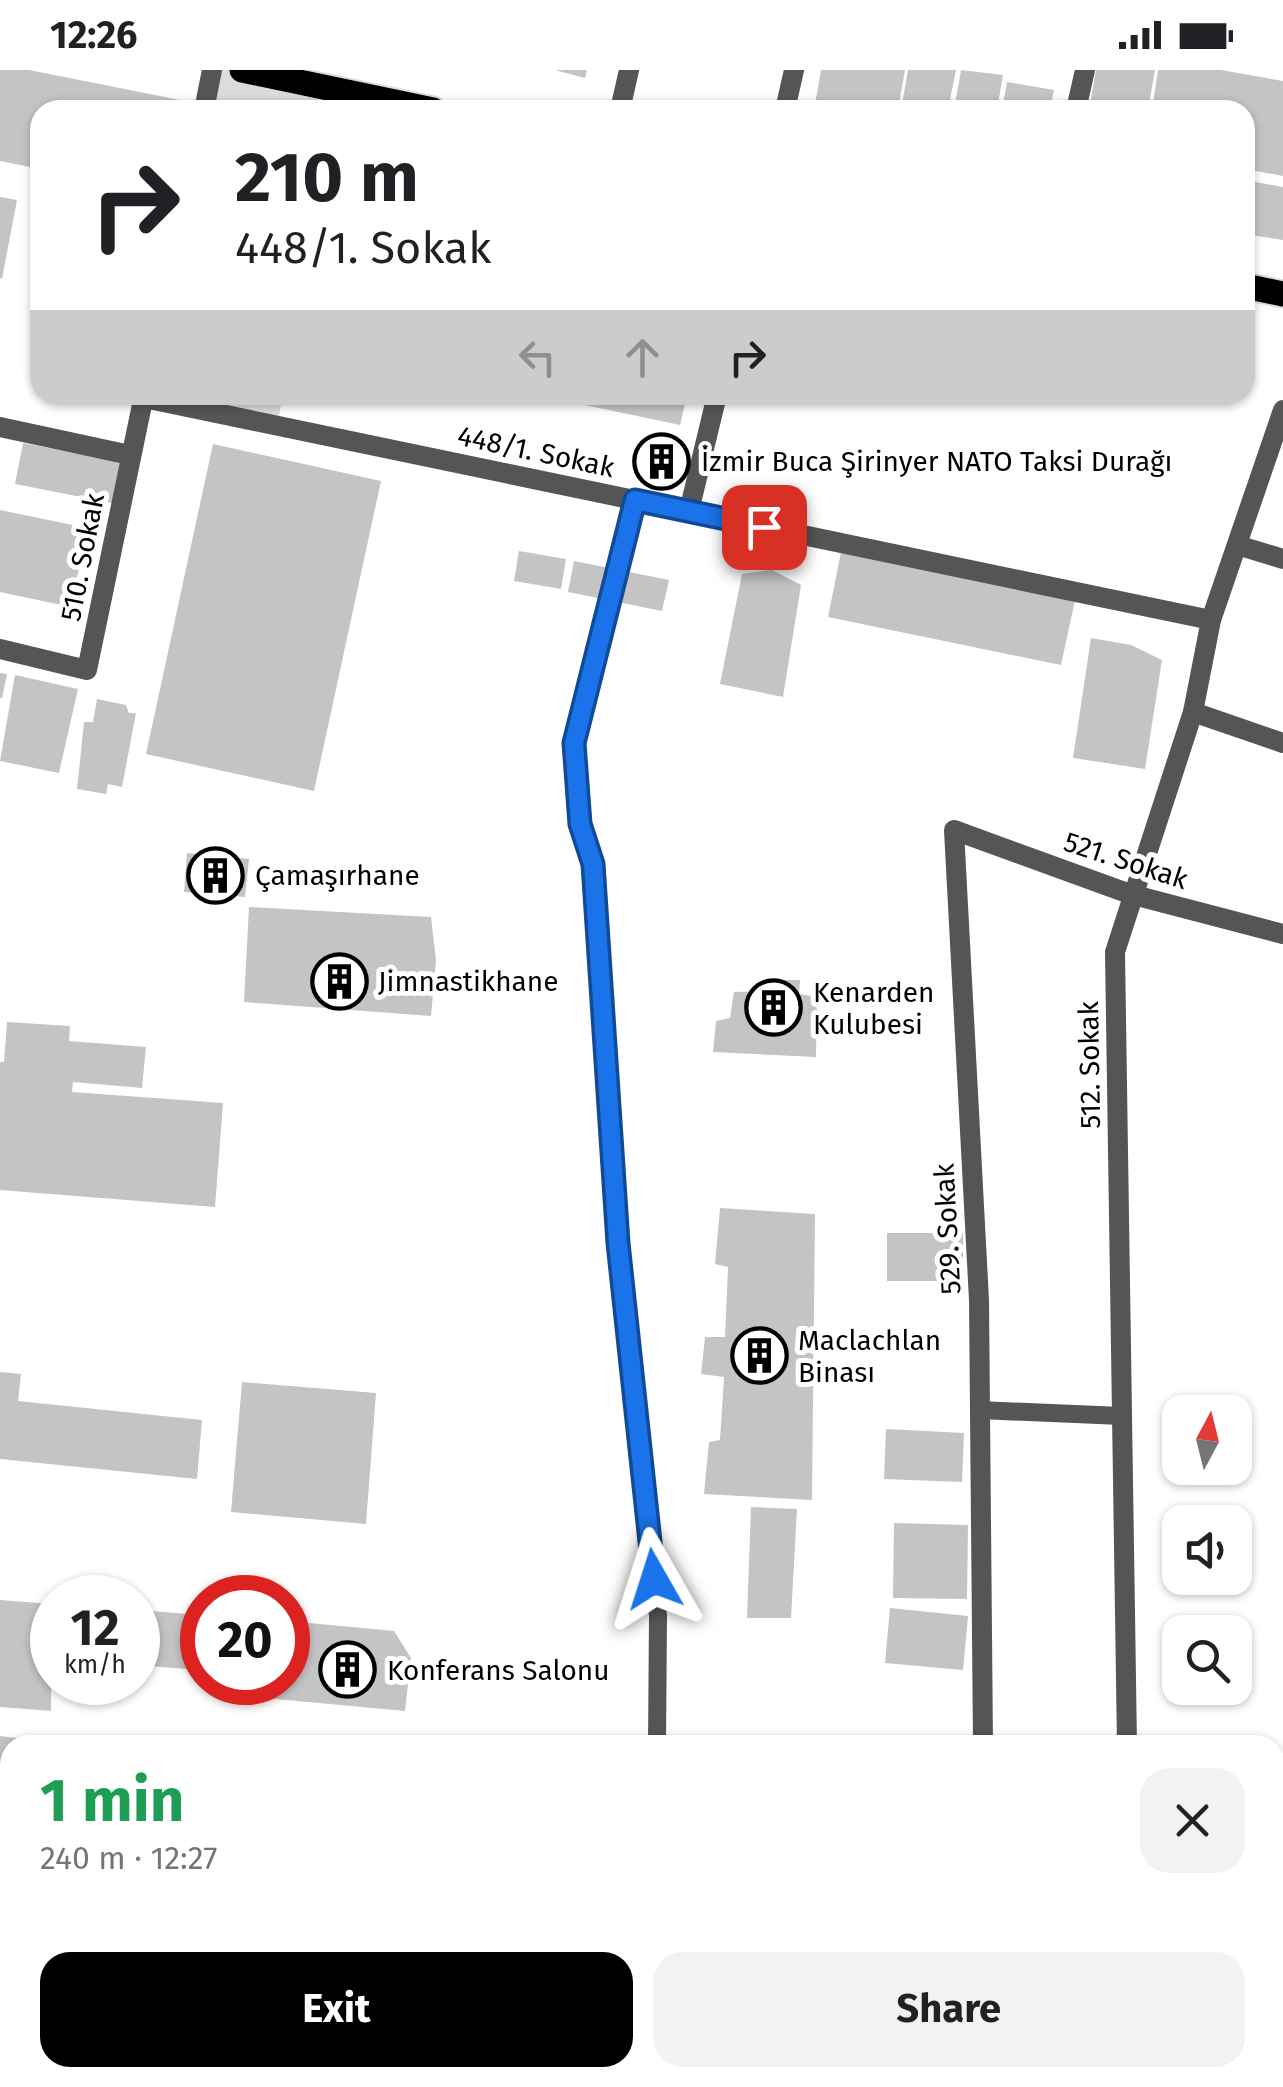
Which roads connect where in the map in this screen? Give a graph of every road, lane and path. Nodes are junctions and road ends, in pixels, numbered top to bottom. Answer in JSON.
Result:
{"nodes":[{"id":1,"x":212,"y":70,"type":"edge"},
{"id":2,"x":242,"y":70,"type":"edge"},
{"id":3,"x":629,"y":70,"type":"edge"},
{"id":4,"x":794,"y":70,"type":"edge"},
{"id":5,"x":1086,"y":70,"type":"edge"},
{"id":6,"x":206,"y":100,"type":"edge"},
{"id":7,"x":385,"y":100,"type":"edge"},
{"id":8,"x":622,"y":100,"type":"edge"},
{"id":9,"x":786,"y":100,"type":"edge"},
{"id":10,"x":1078,"y":100,"type":"edge"},
{"id":11,"x":1255,"y":288,"type":"edge"},
{"id":12,"x":1283,"y":294,"type":"edge"},
{"id":13,"x":142,"y":405,"type":"edge"},
{"id":14,"x":186,"y":405,"type":"edge"},
{"id":15,"x":714,"y":405,"type":"edge"},
{"id":16,"x":1283,"y":410,"type":"edge"},
{"id":17,"x":0,"y":427,"type":"edge"},
{"id":18,"x":130,"y":454,"type":"junction"},
{"id":19,"x":635,"y":500,"type":"junction"},
{"id":20,"x":689,"y":512,"type":"junction"},
{"id":21,"x":1237,"y":545,"type":"junction"},
{"id":22,"x":1283,"y":559,"type":"edge"},
{"id":23,"x":1211,"y":620,"type":"junction"},
{"id":24,"x":0,"y":650,"type":"edge"},
{"id":25,"x":1192,"y":712,"type":"junction"},
{"id":26,"x":1283,"y":743,"type":"edge"},
{"id":27,"x":954,"y":830,"type":"joint"},
{"id":28,"x":1130,"y":894,"type":"junction"},
{"id":29,"x":1283,"y":934,"type":"edge"},
{"id":30,"x":980,"y":1410,"type":"junction"},
{"id":31,"x":1122,"y":1416,"type":"junction"},
{"id":32,"x":657,"y":1735,"type":"edge"},
{"id":33,"x":982,"y":1735,"type":"edge"},
{"id":34,"x":1127,"y":1735,"type":"edge"}],
"edges":[{"from":1,"to":6,"type":"street"},
{"from":2,"to":7,"type":"main road"},
{"from":3,"to":8,"type":"street"},
{"from":4,"to":9,"type":"street"},
{"from":5,"to":10,"type":"street"},
{"from":11,"to":12,"type":"main road"},
{"from":13,"to":18,"type":"street","name":"510. Sokak"},
{"from":14,"to":19,"type":"street","name":"448/1. Sokak"},
{"from":15,"to":20,"type":"street"},
{"from":16,"to":21,"type":"street","name":"512. Sokak"},
{"from":17,"to":18,"type":"street"},
{"from":18,"to":24,"type":"street","name":"510. Sokak"},
{"from":19,"to":20,"type":"street","name":"448/1. Sokak"},
{"from":19,"to":32,"type":"lane"},
{"from":20,"to":23,"type":"street","name":"448/1. Sokak"},
{"from":21,"to":22,"type":"street"},
{"from":21,"to":23,"type":"street","name":"512. Sokak"},
{"from":23,"to":25,"type":"street","name":"512. Sokak"},
{"from":25,"to":26,"type":"street"},
{"from":25,"to":28,"type":"street","name":"512. Sokak"},
{"from":27,"to":28,"type":"street","name":"521. Sokak"},
{"from":27,"to":30,"type":"street","name":"529. Sokak"},
{"from":28,"to":29,"type":"street","name":"521. Sokak"},
{"from":28,"to":31,"type":"street","name":"512. Sokak"},
{"from":30,"to":31,"type":"lane"},
{"from":30,"to":33,"type":"street","name":"529. Sokak"},
{"from":31,"to":34,"type":"street","name":"512. Sokak"}]}
